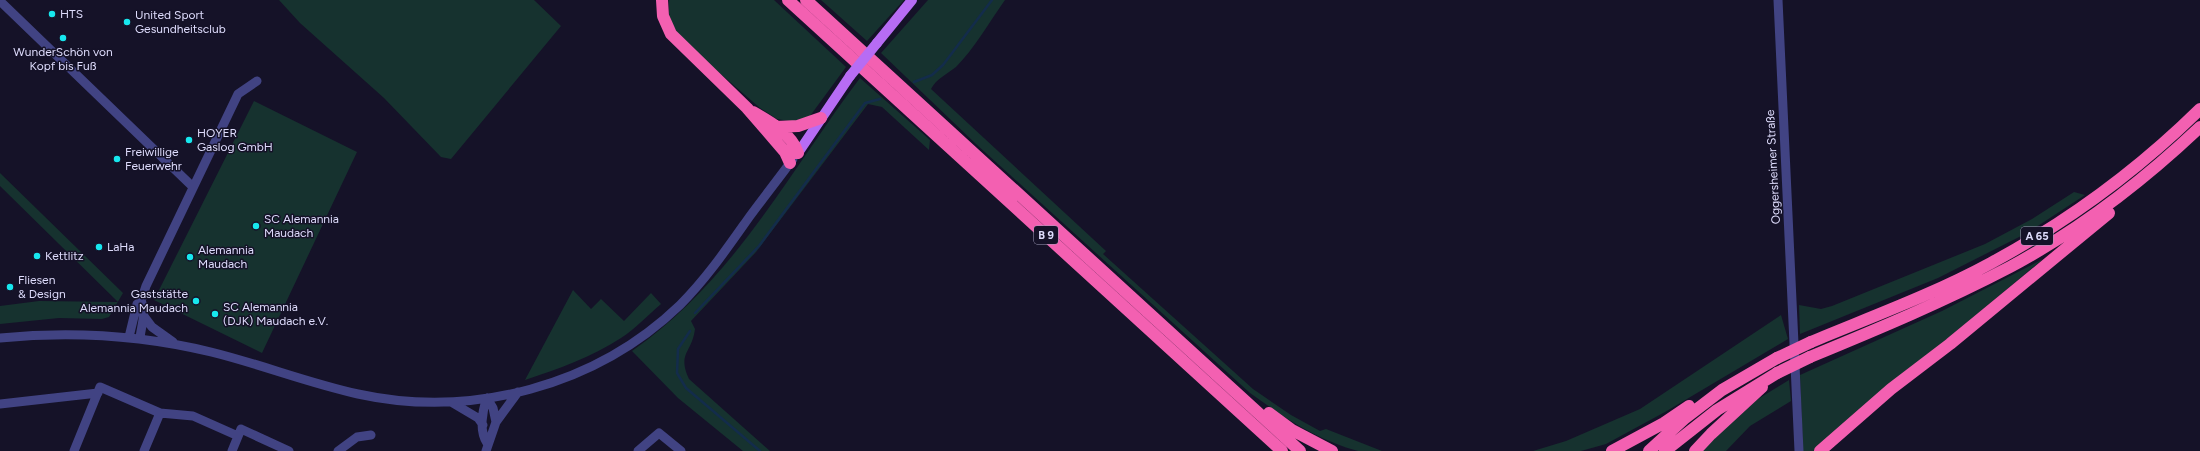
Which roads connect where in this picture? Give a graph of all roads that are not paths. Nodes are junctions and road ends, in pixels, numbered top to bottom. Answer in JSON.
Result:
{"nodes":[{"id":1,"x":662,"y":0,"type":"edge"},
{"id":2,"x":788,"y":0,"type":"edge"},
{"id":3,"x":806,"y":0,"type":"edge"},
{"id":4,"x":912,"y":0,"type":"edge"},
{"id":5,"x":1778,"y":0,"type":"edge"},
{"id":6,"x":1,"y":2,"type":"edge"},
{"id":7,"x":257,"y":81,"type":"dead end"},
{"id":8,"x":747,"y":108,"type":"junction"},
{"id":9,"x":2200,"y":110,"type":"edge"},
{"id":10,"x":821,"y":118,"type":"junction"},
{"id":11,"x":776,"y":127,"type":"junction"},
{"id":12,"x":2200,"y":127,"type":"edge"},
{"id":13,"x":798,"y":152,"type":"junction"},
{"id":14,"x":788,"y":158,"type":"junction"},
{"id":15,"x":2151,"y":171,"type":"junction"},
{"id":16,"x":193,"y":187,"type":"junction"},
{"id":17,"x":141,"y":301,"type":"junction"},
{"id":18,"x":143,"y":315,"type":"junction"},
{"id":19,"x":129,"y":337,"type":"junction"},
{"id":20,"x":0,"y":338,"type":"edge"},
{"id":21,"x":140,"y":338,"type":"junction"},
{"id":22,"x":176,"y":344,"type":"junction"},
{"id":23,"x":1777,"y":373,"type":"junction"},
{"id":24,"x":1217,"y":374,"type":"junction"},
{"id":25,"x":99,"y":390,"type":"junction"},
{"id":26,"x":1722,"y":390,"type":"junction"},
{"id":27,"x":518,"y":392,"type":"junction"},
{"id":28,"x":487,"y":398,"type":"junction"},
{"id":29,"x":451,"y":402,"type":"junction"},
{"id":30,"x":0,"y":404,"type":"edge"},
{"id":31,"x":160,"y":413,"type":"junction"},
{"id":32,"x":496,"y":422,"type":"junction"},
{"id":33,"x":483,"y":425,"type":"junction"},
{"id":34,"x":240,"y":433,"type":"junction"},
{"id":35,"x":371,"y":435,"type":"dead end"},
{"id":36,"x":486,"y":447,"type":"edge"},
{"id":37,"x":74,"y":451,"type":"edge"},
{"id":38,"x":145,"y":451,"type":"edge"},
{"id":39,"x":232,"y":451,"type":"edge"},
{"id":40,"x":289,"y":451,"type":"edge"},
{"id":41,"x":338,"y":451,"type":"edge"},
{"id":42,"x":638,"y":451,"type":"edge"},
{"id":43,"x":681,"y":451,"type":"edge"},
{"id":44,"x":1282,"y":451,"type":"edge"},
{"id":45,"x":1300,"y":451,"type":"edge"},
{"id":46,"x":1332,"y":451,"type":"edge"},
{"id":47,"x":1612,"y":451,"type":"edge"},
{"id":48,"x":1650,"y":451,"type":"edge"},
{"id":49,"x":1666,"y":451,"type":"edge"},
{"id":50,"x":1695,"y":451,"type":"edge"},
{"id":51,"x":1799,"y":451,"type":"edge"},
{"id":52,"x":1820,"y":451,"type":"edge"}],
"edges":[{"from":1,"to":8,"type":"highway"},
{"from":2,"to":44,"type":"highway","number":"B 9"},
{"from":3,"to":24,"type":"highway","number":"B 9"},
{"from":4,"to":10,"type":"main road","bridge":true},
{"from":5,"to":51,"type":"street","name":"Oggersheimer Straße"},
{"from":6,"to":16,"type":"street"},
{"from":7,"to":16,"type":"street"},
{"from":8,"to":11,"type":"highway"},
{"from":8,"to":14,"type":"highway"},
{"from":9,"to":26,"type":"highway","number":"A 65","bridge":true},
{"from":10,"to":11,"type":"highway"},
{"from":10,"to":13,"type":"main road"},
{"from":11,"to":13,"type":"highway"},
{"from":12,"to":15,"type":"highway","number":"A 65"},
{"from":13,"to":14,"type":"highway"},
{"from":14,"to":27,"type":"street"},
{"from":15,"to":23,"type":"highway","number":"A 65","bridge":true},
{"from":15,"to":52,"type":"highway"},
{"from":16,"to":17,"type":"street"},
{"from":17,"to":18,"type":"street"},
{"from":17,"to":19,"type":"street"},
{"from":18,"to":21,"type":"street"},
{"from":18,"to":22,"type":"street"},
{"from":19,"to":20,"type":"street"},
{"from":19,"to":21,"type":"street"},
{"from":21,"to":22,"type":"street"},
{"from":22,"to":29,"type":"street"},
{"from":23,"to":49,"type":"highway"},
{"from":23,"to":50,"type":"highway"},
{"from":24,"to":45,"type":"highway","number":"B 9"},
{"from":24,"to":46,"type":"highway"},
{"from":25,"to":30,"type":"street"},
{"from":25,"to":31,"type":"street"},
{"from":25,"to":37,"type":"street"},
{"from":26,"to":47,"type":"highway"},
{"from":26,"to":48,"type":"highway"},
{"from":27,"to":28,"type":"street"},
{"from":27,"to":32,"type":"street"},
{"from":28,"to":29,"type":"street"},
{"from":28,"to":32,"type":"street"},
{"from":28,"to":33,"type":"street"},
{"from":29,"to":33,"type":"street"},
{"from":31,"to":34,"type":"street"},
{"from":31,"to":38,"type":"street"},
{"from":32,"to":36,"type":"street"},
{"from":33,"to":36,"type":"street"},
{"from":34,"to":39,"type":"street"},
{"from":34,"to":40,"type":"street"},
{"from":35,"to":41,"type":"street"},
{"from":42,"to":43,"type":"street"}]}
